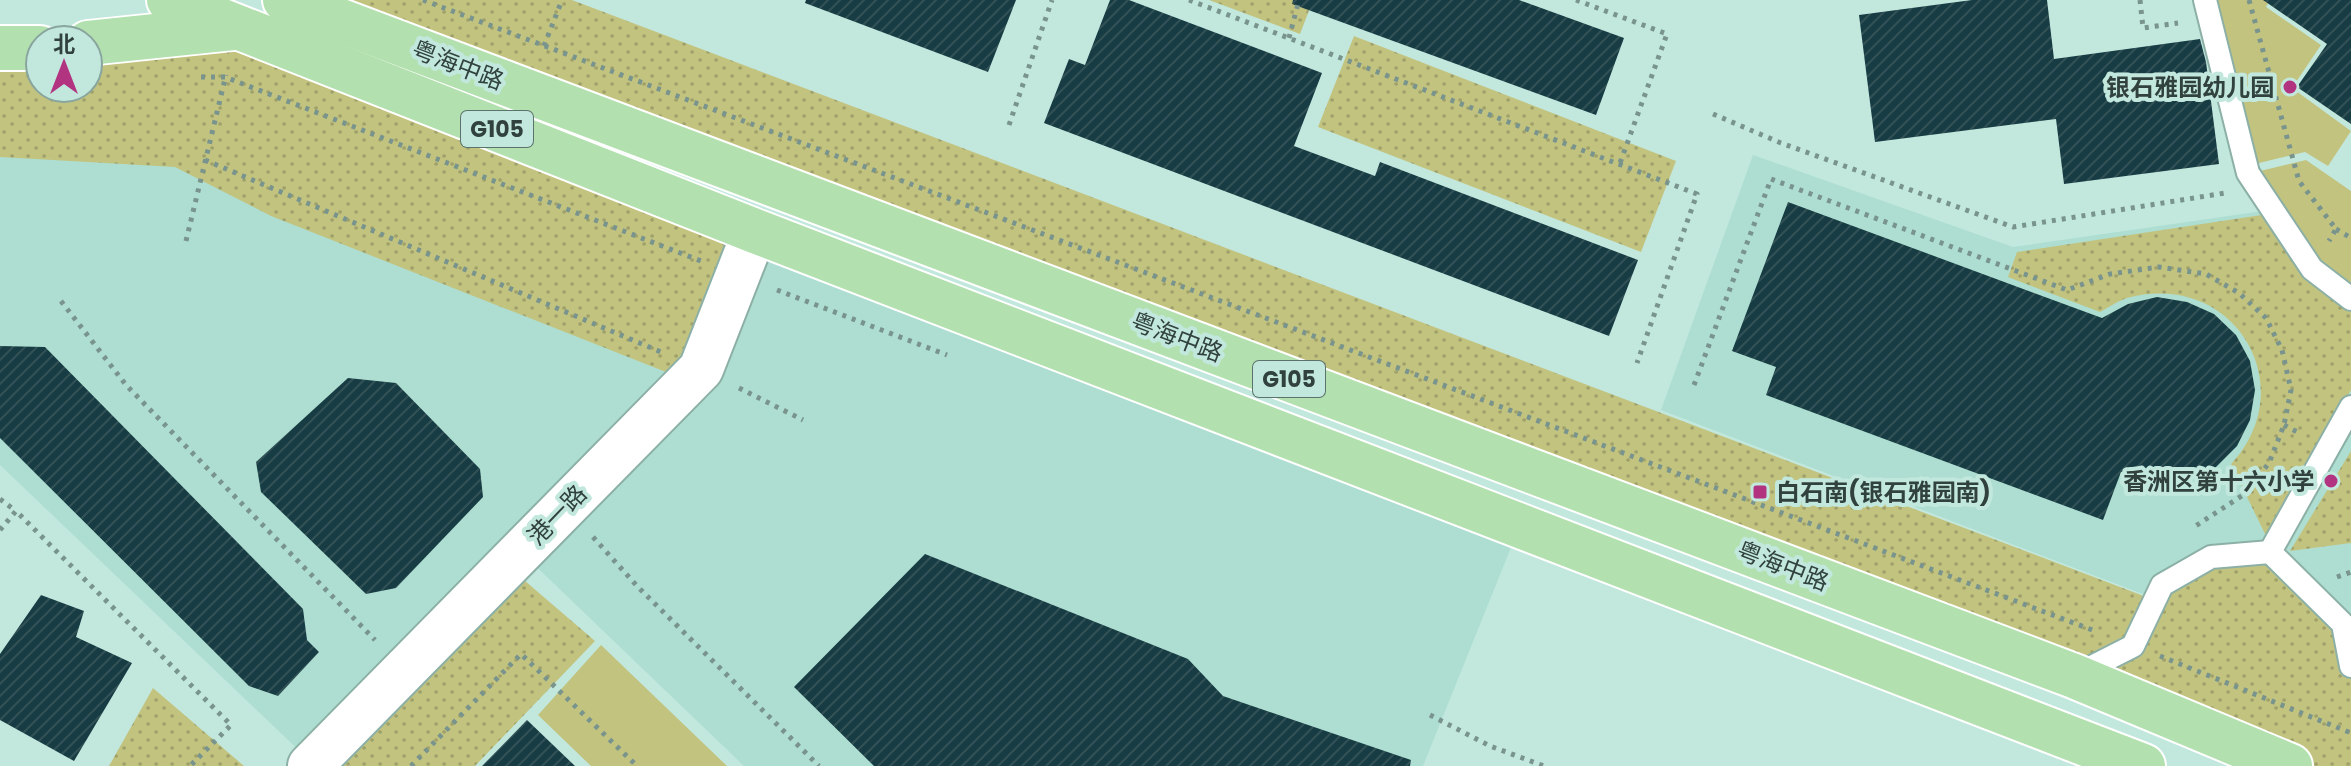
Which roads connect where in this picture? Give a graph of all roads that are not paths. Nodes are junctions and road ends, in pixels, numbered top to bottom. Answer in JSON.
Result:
{"nodes":[{"id":1,"x":169,"y":0,"type":"edge"},
{"id":2,"x":285,"y":0,"type":"edge"},
{"id":3,"x":2207,"y":10,"type":"edge"},
{"id":4,"x":239,"y":28,"type":"junction"},
{"id":5,"x":104,"y":41,"type":"edge"},
{"id":6,"x":0,"y":48,"type":"edge"},
{"id":7,"x":24,"y":48,"type":"edge"},
{"id":8,"x":755,"y":231,"type":"junction"},
{"id":9,"x":2351,"y":299,"type":"edge"},
{"id":10,"x":2351,"y":407,"type":"edge"},
{"id":11,"x":2270,"y":552,"type":"junction"},
{"id":12,"x":2351,"y":666,"type":"edge"},
{"id":13,"x":2074,"y":676,"type":"junction"},
{"id":14,"x":310,"y":766,"type":"edge"},
{"id":15,"x":2143,"y":766,"type":"edge"},
{"id":16,"x":2290,"y":766,"type":"edge"}],
"edges":[{"from":1,"to":4,"type":"highway","name":"粤海中路","number":"G105"},
{"from":2,"to":13,"type":"highway","name":"粤海中路","number":"G105"},
{"from":3,"to":9,"type":"lane"},
{"from":4,"to":5,"type":"highway"},
{"from":4,"to":8,"type":"highway","name":"粤海中路","number":"G105"},
{"from":6,"to":7,"type":"highway"},
{"from":8,"to":14,"type":"street","name":"港一路"},
{"from":8,"to":15,"type":"highway","name":"粤海中路","number":"G105"},
{"from":10,"to":11,"type":"lane"},
{"from":11,"to":12,"type":"lane"},
{"from":11,"to":13,"type":"lane"},
{"from":13,"to":16,"type":"highway","name":"粤海中路","number":"G105"}]}
